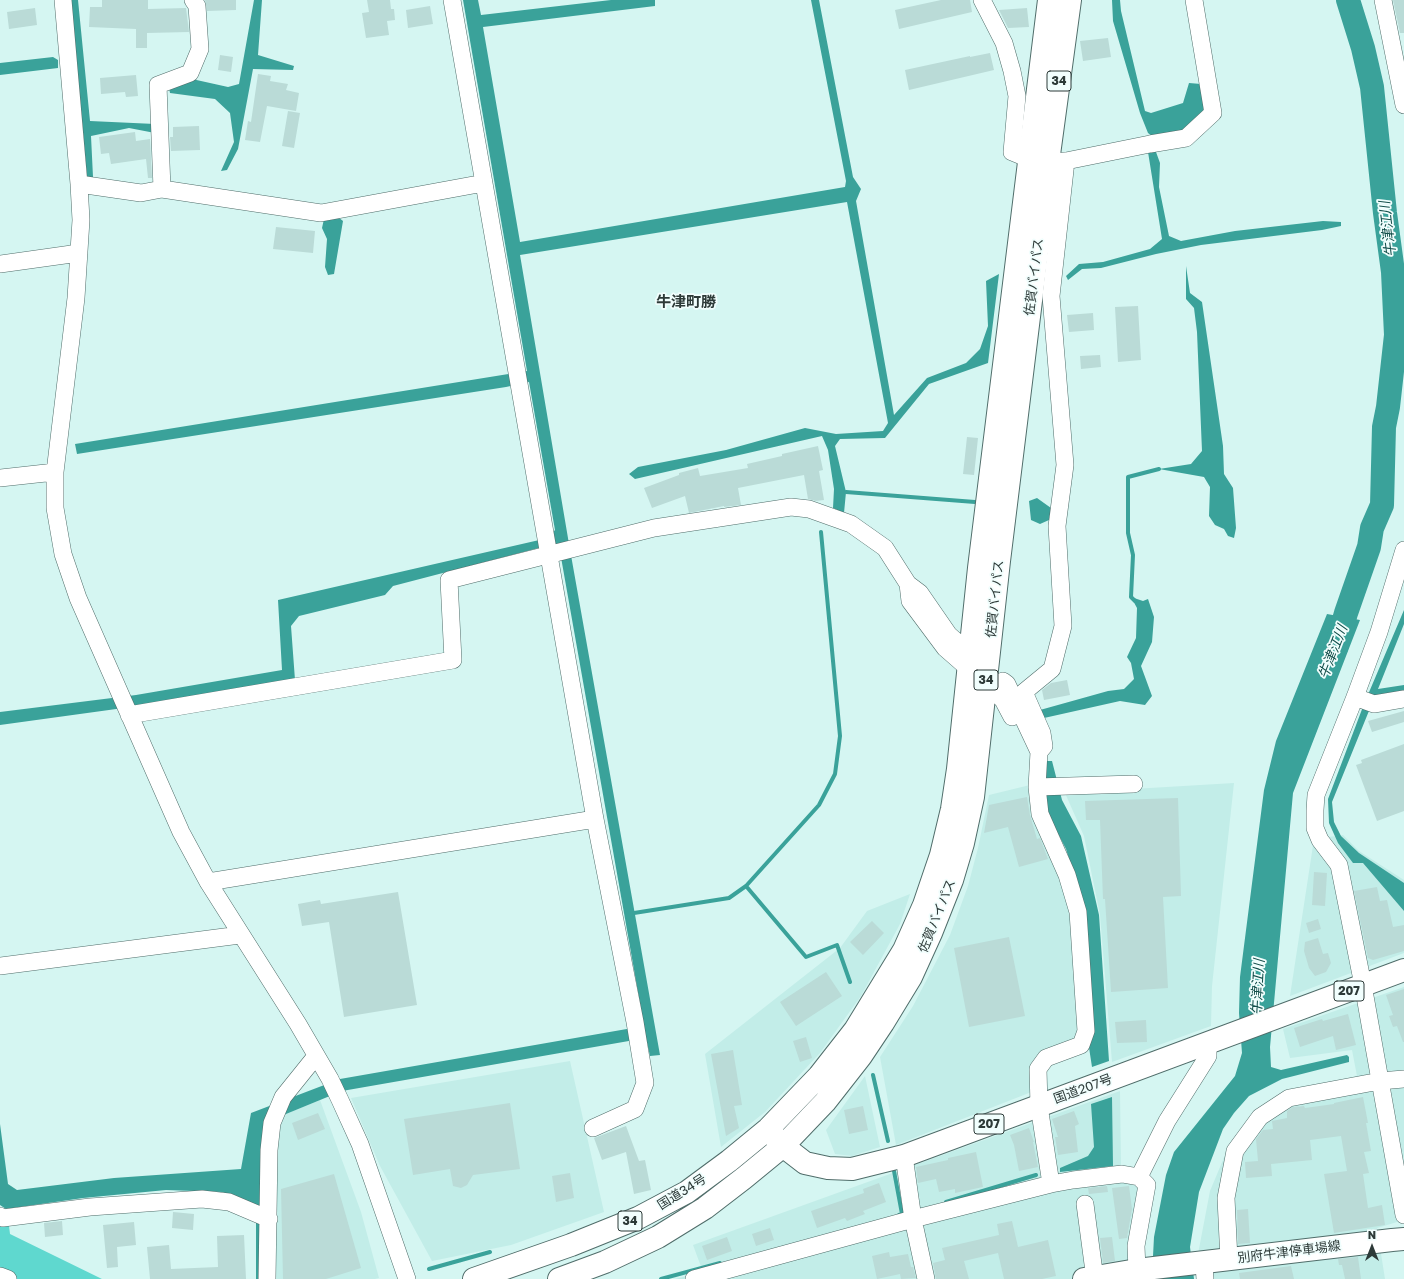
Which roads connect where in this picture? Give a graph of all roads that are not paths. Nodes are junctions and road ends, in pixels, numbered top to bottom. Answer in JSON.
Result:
{"nodes":[{"id":1,"x":63,"y":0,"type":"edge"},
{"id":2,"x":193,"y":0,"type":"edge"},
{"id":3,"x":452,"y":0,"type":"edge"},
{"id":4,"x":982,"y":0,"type":"edge"},
{"id":5,"x":1049,"y":0,"type":"edge"},
{"id":6,"x":1070,"y":0,"type":"edge"},
{"id":7,"x":1194,"y":0,"type":"edge"},
{"id":8,"x":1383,"y":0,"type":"edge"},
{"id":9,"x":1404,"y":105,"type":"edge"},
{"id":10,"x":1048,"y":161,"type":"junction"},
{"id":11,"x":484,"y":183,"type":"junction"},
{"id":12,"x":80,"y":184,"type":"junction"},
{"id":13,"x":162,"y":189,"type":"junction"},
{"id":14,"x":80,"y":253,"type":"junction"},
{"id":15,"x":0,"y":264,"type":"edge"},
{"id":16,"x":1028,"y":330,"type":"junction"},
{"id":17,"x":1055,"y":335,"type":"junction"},
{"id":18,"x":55,"y":472,"type":"junction"},
{"id":19,"x":0,"y":478,"type":"edge"},
{"id":20,"x":1404,"y":550,"type":"edge"},
{"id":21,"x":559,"y":552,"type":"junction"},
{"id":22,"x":908,"y":584,"type":"junction"},
{"id":23,"x":957,"y":642,"type":"dead end"},
{"id":24,"x":969,"y":669,"type":"junction"},
{"id":25,"x":994,"y":683,"type":"junction"},
{"id":26,"x":1404,"y":699,"type":"edge"},
{"id":27,"x":1363,"y":700,"type":"junction"},
{"id":28,"x":129,"y":715,"type":"junction"},
{"id":29,"x":1038,"y":759,"type":"junction"},
{"id":30,"x":1134,"y":784,"type":"dead end"},
{"id":31,"x":1037,"y":787,"type":"junction"},
{"id":32,"x":595,"y":819,"type":"junction"},
{"id":33,"x":208,"y":882,"type":"junction"},
{"id":34,"x":240,"y":935,"type":"junction"},
{"id":35,"x":0,"y":966,"type":"edge"},
{"id":36,"x":1404,"y":970,"type":"edge"},
{"id":37,"x":1363,"y":985,"type":"junction"},
{"id":38,"x":1212,"y":1041,"type":"junction"},
{"id":39,"x":316,"y":1056,"type":"junction"},
{"id":40,"x":1404,"y":1079,"type":"edge"},
{"id":41,"x":1380,"y":1081,"type":"junction"},
{"id":42,"x":1039,"y":1106,"type":"junction"},
{"id":43,"x":593,"y":1128,"type":"dead end"},
{"id":44,"x":768,"y":1129,"type":"junction"},
{"id":45,"x":783,"y":1146,"type":"junction"},
{"id":46,"x":904,"y":1156,"type":"junction"},
{"id":47,"x":1139,"y":1177,"type":"junction"},
{"id":48,"x":1051,"y":1184,"type":"junction"},
{"id":49,"x":1085,"y":1204,"type":"dead end"},
{"id":50,"x":1404,"y":1215,"type":"edge"},
{"id":51,"x":0,"y":1216,"type":"edge"},
{"id":52,"x":269,"y":1219,"type":"junction"},
{"id":53,"x":913,"y":1219,"type":"junction"},
{"id":54,"x":1404,"y":1240,"type":"edge"},
{"id":55,"x":1229,"y":1260,"type":"junction"},
{"id":56,"x":1202,"y":1268,"type":"edge"},
{"id":57,"x":1139,"y":1273,"type":"edge"},
{"id":58,"x":0,"y":1276,"type":"edge"},
{"id":59,"x":1091,"y":1278,"type":"edge"},
{"id":60,"x":8,"y":1279,"type":"edge"},
{"id":61,"x":267,"y":1279,"type":"edge"},
{"id":62,"x":407,"y":1279,"type":"edge"},
{"id":63,"x":474,"y":1279,"type":"edge"},
{"id":64,"x":559,"y":1279,"type":"edge"},
{"id":65,"x":694,"y":1279,"type":"edge"},
{"id":66,"x":926,"y":1279,"type":"edge"}],
"edges":[{"from":1,"to":12,"type":"street"},
{"from":2,"to":13,"type":"street"},
{"from":3,"to":11,"type":"street"},
{"from":4,"to":10,"type":"street"},
{"from":5,"to":10,"type":"main road","name":"佐賀バイパス","number":"34"},
{"from":6,"to":10,"type":"main road","name":"佐賀バイパス","number":"34"},
{"from":7,"to":10,"type":"street"},
{"from":8,"to":9,"type":"street"},
{"from":10,"to":16,"type":"main road","name":"佐賀バイパス","number":"34"},
{"from":10,"to":17,"type":"street"},
{"from":10,"to":24,"type":"main road","name":"佐賀バイパス","number":"34"},
{"from":11,"to":13,"type":"street"},
{"from":11,"to":21,"type":"street"},
{"from":12,"to":13,"type":"street"},
{"from":12,"to":14,"type":"street"},
{"from":14,"to":15,"type":"street"},
{"from":14,"to":18,"type":"street"},
{"from":16,"to":17,"type":"street"},
{"from":16,"to":25,"type":"main road","name":"佐賀バイパス","number":"34"},
{"from":17,"to":29,"type":"street"},
{"from":18,"to":19,"type":"street"},
{"from":18,"to":28,"type":"street"},
{"from":20,"to":27,"type":"street"},
{"from":21,"to":22,"type":"street"},
{"from":21,"to":28,"type":"street"},
{"from":21,"to":32,"type":"street"},
{"from":22,"to":23,"type":"street"},
{"from":22,"to":24,"type":"street"},
{"from":24,"to":44,"type":"main road","name":"佐賀バイパス","number":"34"},
{"from":25,"to":29,"type":"street"},
{"from":25,"to":45,"type":"main road","name":"佐賀バイパス","number":"34"},
{"from":26,"to":27,"type":"street"},
{"from":27,"to":37,"type":"street"},
{"from":28,"to":33,"type":"street"},
{"from":29,"to":31,"type":"street"},
{"from":30,"to":31,"type":"street"},
{"from":31,"to":42,"type":"street"},
{"from":32,"to":33,"type":"street"},
{"from":32,"to":43,"type":"street"},
{"from":33,"to":34,"type":"street"},
{"from":34,"to":35,"type":"street"},
{"from":34,"to":39,"type":"street"},
{"from":36,"to":37,"type":"main road","name":"国道207号","number":"207"},
{"from":37,"to":38,"type":"main road","name":"国道207号","number":"207"},
{"from":37,"to":41,"type":"street"},
{"from":38,"to":42,"type":"main road","name":"国道207号","number":"207"},
{"from":38,"to":47,"type":"street"},
{"from":39,"to":52,"type":"street"},
{"from":39,"to":62,"type":"street"},
{"from":40,"to":41,"type":"street"},
{"from":41,"to":50,"type":"street"},
{"from":41,"to":55,"type":"street"},
{"from":42,"to":46,"type":"main road","name":"国道207号","number":"207"},
{"from":42,"to":48,"type":"street"},
{"from":44,"to":45,"type":"main road","name":"国道207号","number":"207"},
{"from":44,"to":63,"type":"main road","name":"国道34号","number":"34"},
{"from":45,"to":46,"type":"main road","name":"国道207号","number":"207"},
{"from":45,"to":64,"type":"main road","name":"国道34号","number":"34"},
{"from":46,"to":53,"type":"street"},
{"from":47,"to":48,"type":"street"},
{"from":47,"to":57,"type":"street"},
{"from":48,"to":53,"type":"street"},
{"from":49,"to":59,"type":"street"},
{"from":51,"to":52,"type":"street"},
{"from":52,"to":61,"type":"street"},
{"from":53,"to":65,"type":"street"},
{"from":53,"to":66,"type":"street"},
{"from":54,"to":55,"type":"main road","name":"別府牛津停車場線"},
{"from":55,"to":56,"type":"main road","name":"別府牛津停車場線"},
{"from":56,"to":57,"type":"main road","name":"別府牛津停車場線"},
{"from":57,"to":59,"type":"main road"},
{"from":58,"to":60,"type":"street"}]}
